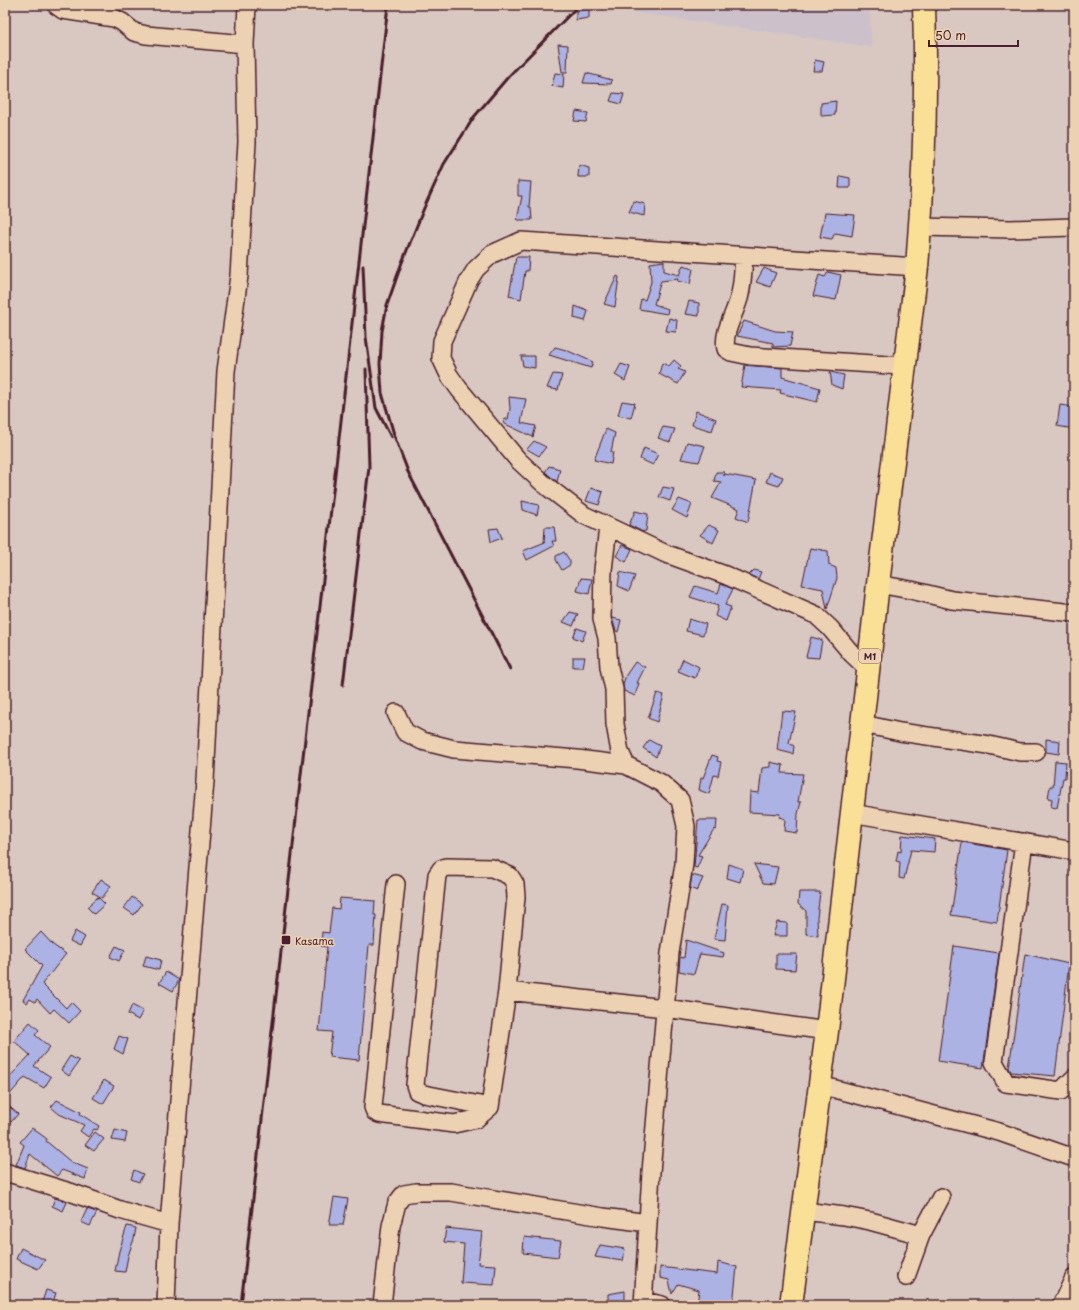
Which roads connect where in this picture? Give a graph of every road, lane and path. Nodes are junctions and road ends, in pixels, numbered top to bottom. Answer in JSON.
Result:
{"nodes":[{"id":1,"x":56,"y":5,"type":"edge"},
{"id":2,"x":247,"y":5,"type":"edge"},
{"id":3,"x":924,"y":5,"type":"edge"},
{"id":4,"x":245,"y":44,"type":"junction"},
{"id":5,"x":1074,"y":227,"type":"edge"},
{"id":6,"x":920,"y":228,"type":"junction"},
{"id":7,"x":744,"y":256,"type":"junction"},
{"id":8,"x":917,"y":267,"type":"junction"},
{"id":9,"x":904,"y":366,"type":"junction"},
{"id":10,"x":608,"y":527,"type":"junction"},
{"id":11,"x":878,"y":584,"type":"junction"},
{"id":12,"x":1074,"y":613,"type":"edge"},
{"id":13,"x":869,"y":670,"type":"junction"},
{"id":14,"x":396,"y":713,"type":"dead end"},
{"id":15,"x":863,"y":724,"type":"junction"},
{"id":16,"x":1036,"y":752,"type":"dead end"},
{"id":17,"x":626,"y":765,"type":"junction"},
{"id":18,"x":852,"y":814,"type":"junction"},
{"id":19,"x":1024,"y":842,"type":"junction"},
{"id":20,"x":1074,"y":851,"type":"edge"},
{"id":21,"x":396,"y":884,"type":"dead end"},
{"id":22,"x":507,"y":992,"type":"junction"},
{"id":23,"x":664,"y":1008,"type":"junction"},
{"id":24,"x":828,"y":1031,"type":"junction"},
{"id":25,"x":1074,"y":1078,"type":"edge"},
{"id":26,"x":820,"y":1085,"type":"junction"},
{"id":27,"x":490,"y":1107,"type":"junction"},
{"id":28,"x":1074,"y":1158,"type":"edge"},
{"id":29,"x":5,"y":1172,"type":"edge"},
{"id":30,"x":941,"y":1197,"type":"dead end"},
{"id":31,"x":804,"y":1211,"type":"junction"},
{"id":32,"x":648,"y":1223,"type":"junction"},
{"id":33,"x":169,"y":1224,"type":"junction"},
{"id":34,"x":921,"y":1235,"type":"junction"},
{"id":35,"x":906,"y":1277,"type":"dead end"},
{"id":36,"x":1074,"y":1278,"type":"edge"},
{"id":37,"x":644,"y":1303,"type":"edge"},
{"id":38,"x":166,"y":1305,"type":"edge"},
{"id":39,"x":382,"y":1305,"type":"edge"},
{"id":40,"x":662,"y":1305,"type":"edge"},
{"id":41,"x":791,"y":1305,"type":"edge"},
{"id":42,"x":1061,"y":1305,"type":"edge"}],
"edges":[{"from":1,"to":4,"type":"street"},
{"from":2,"to":4,"type":"street"},
{"from":3,"to":6,"type":"main road","number":"M1"},
{"from":4,"to":33,"type":"street"},
{"from":5,"to":6,"type":"street"},
{"from":6,"to":8,"type":"main road","number":"M1"},
{"from":7,"to":8,"type":"street"},
{"from":7,"to":9,"type":"street"},
{"from":7,"to":10,"type":"street"},
{"from":8,"to":9,"type":"main road","number":"M1"},
{"from":9,"to":11,"type":"main road","number":"M1"},
{"from":10,"to":13,"type":"street"},
{"from":10,"to":17,"type":"street"},
{"from":11,"to":12,"type":"street"},
{"from":11,"to":13,"type":"main road","number":"M1"},
{"from":13,"to":15,"type":"main road","number":"M1"},
{"from":14,"to":17,"type":"street"},
{"from":15,"to":16,"type":"street"},
{"from":15,"to":18,"type":"main road","number":"M1"},
{"from":17,"to":23,"type":"street"},
{"from":18,"to":19,"type":"street"},
{"from":18,"to":24,"type":"main road","number":"M1"},
{"from":19,"to":20,"type":"street"},
{"from":19,"to":25,"type":"street"},
{"from":21,"to":27,"type":"street"},
{"from":22,"to":23,"type":"street"},
{"from":22,"to":27,"type":"street"},
{"from":22,"to":27,"type":"street"},
{"from":23,"to":24,"type":"street"},
{"from":23,"to":32,"type":"street"},
{"from":24,"to":26,"type":"main road","number":"M1"},
{"from":26,"to":28,"type":"street"},
{"from":26,"to":31,"type":"main road","number":"M1"},
{"from":29,"to":33,"type":"street"},
{"from":30,"to":34,"type":"street"},
{"from":31,"to":34,"type":"street"},
{"from":31,"to":41,"type":"main road","number":"M1"},
{"from":32,"to":37,"type":"street"},
{"from":32,"to":39,"type":"street"},
{"from":33,"to":38,"type":"street"},
{"from":34,"to":35,"type":"street"},
{"from":36,"to":42,"type":"street"},
{"from":37,"to":40,"type":"street"}]}
